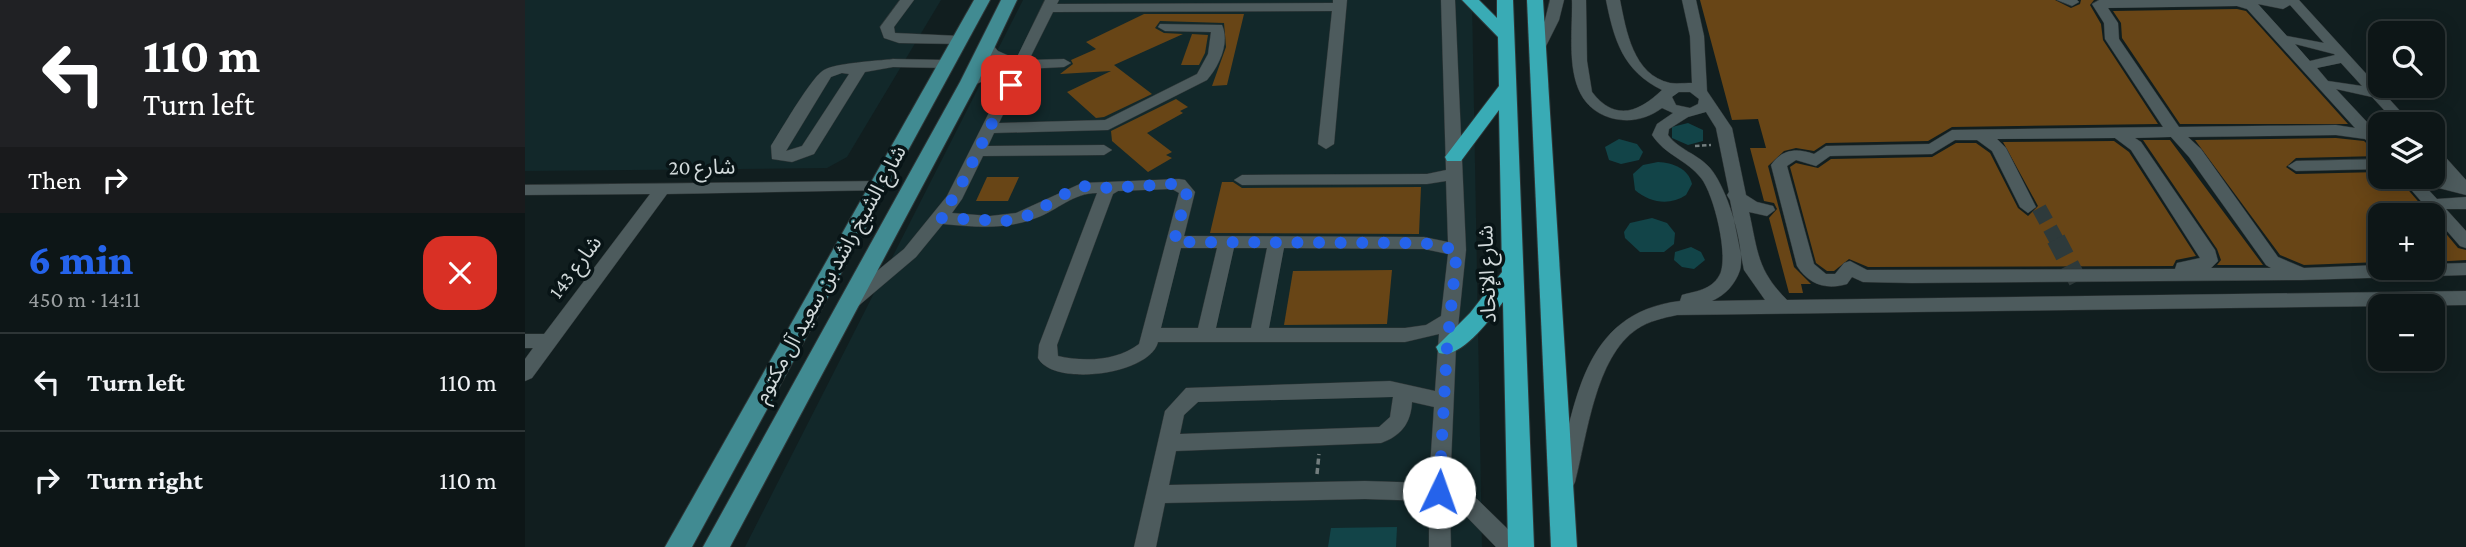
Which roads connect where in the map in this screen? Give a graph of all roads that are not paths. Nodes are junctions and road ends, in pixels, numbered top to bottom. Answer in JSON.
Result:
{"nodes":[{"id":1,"x":907,"y":0,"type":"edge"},
{"id":2,"x":982,"y":0,"type":"edge"},
{"id":3,"x":1010,"y":0,"type":"edge"},
{"id":4,"x":1448,"y":0,"type":"edge"},
{"id":5,"x":1470,"y":0,"type":"edge"},
{"id":6,"x":1505,"y":0,"type":"edge"},
{"id":7,"x":1535,"y":0,"type":"edge"},
{"id":8,"x":1557,"y":0,"type":"edge"},
{"id":9,"x":1579,"y":0,"type":"edge"},
{"id":10,"x":1613,"y":0,"type":"edge"},
{"id":11,"x":1689,"y":0,"type":"edge"},
{"id":12,"x":2256,"y":0,"type":"edge"},
{"id":13,"x":2285,"y":2,"type":"edge"},
{"id":14,"x":1050,"y":4,"type":"edge"},
{"id":15,"x":1200,"y":4,"type":"edge"},
{"id":16,"x":1339,"y":4,"type":"edge"},
{"id":17,"x":1165,"y":27,"type":"dead end"},
{"id":18,"x":1504,"y":34,"type":"junction"},
{"id":19,"x":2291,"y":39,"type":"dead end"},
{"id":20,"x":960,"y":40,"type":"junction"},
{"id":21,"x":986,"y":46,"type":"junction"},
{"id":22,"x":1539,"y":47,"type":"junction"},
{"id":23,"x":2336,"y":50,"type":"junction"},
{"id":24,"x":1017,"y":63,"type":"junction"},
{"id":25,"x":1063,"y":63,"type":"dead end"},
{"id":26,"x":947,"y":64,"type":"junction"},
{"id":27,"x":2313,"y":64,"type":"dead end"},
{"id":28,"x":856,"y":69,"type":"junction"},
{"id":29,"x":969,"y":82,"type":"junction"},
{"id":30,"x":2332,"y":84,"type":"dead end"},
{"id":31,"x":2368,"y":85,"type":"edge"},
{"id":32,"x":1507,"y":87,"type":"junction"},
{"id":33,"x":1667,"y":94,"type":"junction"},
{"id":34,"x":2368,"y":94,"type":"edge"},
{"id":35,"x":1704,"y":96,"type":"junction"},
{"id":36,"x":2378,"y":98,"type":"edge"},
{"id":37,"x":2380,"y":98,"type":"edge"},
{"id":38,"x":2354,"y":108,"type":"dead end"},
{"id":39,"x":2393,"y":112,"type":"edge"},
{"id":40,"x":1688,"y":113,"type":"junction"},
{"id":41,"x":2368,"y":126,"type":"edge"},
{"id":42,"x":990,"y":128,"type":"junction"},
{"id":43,"x":2166,"y":132,"type":"junction"},
{"id":44,"x":2368,"y":132,"type":"edge"},
{"id":45,"x":2119,"y":133,"type":"junction"},
{"id":46,"x":1981,"y":135,"type":"junction"},
{"id":47,"x":2008,"y":135,"type":"junction"},
{"id":48,"x":1326,"y":144,"type":"dead end"},
{"id":49,"x":1725,"y":146,"type":"junction"},
{"id":50,"x":1104,"y":150,"type":"dead end"},
{"id":51,"x":978,"y":151,"type":"junction"},
{"id":52,"x":1454,"y":165,"type":"junction"},
{"id":53,"x":2368,"y":165,"type":"edge"},
{"id":54,"x":2445,"y":169,"type":"edge"},
{"id":55,"x":2368,"y":172,"type":"edge"},
{"id":56,"x":1242,"y":180,"type":"dead end"},
{"id":57,"x":2445,"y":182,"type":"edge"},
{"id":58,"x":879,"y":186,"type":"junction"},
{"id":59,"x":1109,"y":188,"type":"junction"},
{"id":60,"x":662,"y":189,"type":"junction"},
{"id":61,"x":2420,"y":189,"type":"edge"},
{"id":62,"x":525,"y":190,"type":"edge"},
{"id":63,"x":2465,"y":193,"type":"edge"},
{"id":64,"x":1735,"y":195,"type":"junction"},
{"id":65,"x":2442,"y":203,"type":"edge"},
{"id":66,"x":941,"y":218,"type":"junction"},
{"id":67,"x":1743,"y":225,"type":"junction"},
{"id":68,"x":2466,"y":236,"type":"edge"},
{"id":69,"x":1174,"y":242,"type":"junction"},
{"id":70,"x":1227,"y":242,"type":"junction"},
{"id":71,"x":1277,"y":242,"type":"junction"},
{"id":72,"x":1457,"y":250,"type":"junction"},
{"id":73,"x":2466,"y":269,"type":"edge"},
{"id":74,"x":2302,"y":274,"type":"junction"},
{"id":75,"x":1512,"y":275,"type":"junction"},
{"id":76,"x":2139,"y":278,"type":"junction"},
{"id":77,"x":2251,"y":278,"type":"junction"},
{"id":78,"x":2180,"y":279,"type":"dead end"},
{"id":79,"x":2218,"y":279,"type":"dead end"},
{"id":80,"x":2466,"y":298,"type":"edge"},
{"id":81,"x":2286,"y":299,"type":"junction"},
{"id":82,"x":2208,"y":300,"type":"junction"},
{"id":83,"x":2099,"y":301,"type":"junction"},
{"id":84,"x":2133,"y":301,"type":"junction"},
{"id":85,"x":2047,"y":302,"type":"junction"},
{"id":86,"x":1983,"y":303,"type":"junction"},
{"id":87,"x":849,"y":304,"type":"junction"},
{"id":88,"x":1781,"y":305,"type":"junction"},
{"id":89,"x":1655,"y":313,"type":"junction"},
{"id":90,"x":1450,"y":319,"type":"junction"},
{"id":91,"x":1151,"y":335,"type":"junction"},
{"id":92,"x":1205,"y":336,"type":"junction"},
{"id":93,"x":1258,"y":337,"type":"junction"},
{"id":94,"x":525,"y":341,"type":"edge"},
{"id":95,"x":549,"y":341,"type":"junction"},
{"id":96,"x":1447,"y":347,"type":"junction"},
{"id":97,"x":525,"y":373,"type":"edge"},
{"id":98,"x":1406,"y":391,"type":"junction"},
{"id":99,"x":1445,"y":393,"type":"junction"},
{"id":100,"x":1170,"y":443,"type":"junction"},
{"id":101,"x":1563,"y":489,"type":"junction"},
{"id":102,"x":1439,"y":492,"type":"junction"},
{"id":103,"x":1158,"y":494,"type":"junction"},
{"id":104,"x":678,"y":547,"type":"edge"},
{"id":105,"x":716,"y":547,"type":"edge"},
{"id":106,"x":1146,"y":547,"type":"edge"},
{"id":107,"x":1440,"y":547,"type":"edge"},
{"id":108,"x":1511,"y":547,"type":"edge"},
{"id":109,"x":1521,"y":547,"type":"edge"},
{"id":110,"x":1564,"y":547,"type":"edge"}],
"edges":[{"from":1,"to":20,"type":"street"},
{"from":2,"to":20,"type":"main road","name":"شارع الشيخ راشد بن سعيد آل مكتوم"},
{"from":3,"to":21,"type":"main road","name":"شارع الشيخ راشد بن سعيد آل مكتوم"},
{"from":4,"to":52,"type":"street"},
{"from":5,"to":18,"type":"highway"},
{"from":6,"to":18,"type":"highway","name":"شارع الإتحاد"},
{"from":7,"to":22,"type":"highway"},
{"from":8,"to":22,"type":"street"},
{"from":9,"to":33,"type":"street"},
{"from":10,"to":33,"type":"street"},
{"from":11,"to":35,"type":"street"},
{"from":12,"to":13,"type":"street"},
{"from":13,"to":23,"type":"street"},
{"from":13,"to":23,"type":"street"},
{"from":14,"to":15,"type":"street"},
{"from":14,"to":24,"type":"street"},
{"from":15,"to":16,"type":"street"},
{"from":16,"to":48,"type":"street"},
{"from":17,"to":42,"type":"street"},
{"from":18,"to":32,"type":"highway","name":"شارع الإتحاد"},
{"from":19,"to":23,"type":"street"},
{"from":20,"to":26,"type":"main road","name":"شارع الشيخ راشد بن سعيد آل مكتوم"},
{"from":21,"to":24,"type":"street"},
{"from":21,"to":29,"type":"main road","name":"شارع الشيخ راشد بن سعيد آل مكتوم"},
{"from":22,"to":101,"type":"highway"},
{"from":23,"to":27,"type":"street"},
{"from":23,"to":31,"type":"street"},
{"from":24,"to":25,"type":"street"},
{"from":24,"to":29,"type":"street"},
{"from":24,"to":42,"type":"street"},
{"from":26,"to":28,"type":"street"},
{"from":26,"to":58,"type":"main road","name":"شارع الشيخ راشد بن سعيد آل مكتوم"},
{"from":28,"to":28,"type":"street"},
{"from":29,"to":87,"type":"main road","name":"شارع الشيخ راشد بن سعيد آل مكتوم"},
{"from":30,"to":34,"type":"street"},
{"from":32,"to":52,"type":"highway"},
{"from":32,"to":75,"type":"highway","name":"شارع الإتحاد"},
{"from":33,"to":35,"type":"street"},
{"from":33,"to":40,"type":"street"},
{"from":35,"to":40,"type":"street"},
{"from":35,"to":49,"type":"street"},
{"from":36,"to":38,"type":"street"},
{"from":37,"to":39,"type":"street"},
{"from":40,"to":49,"type":"street"},
{"from":40,"to":89,"type":"street"},
{"from":41,"to":43,"type":"street"},
{"from":42,"to":51,"type":"street"},
{"from":43,"to":44,"type":"street"},
{"from":43,"to":45,"type":"street"},
{"from":43,"to":74,"type":"street"},
{"from":43,"to":77,"type":"street"},
{"from":45,"to":47,"type":"street"},
{"from":45,"to":76,"type":"street"},
{"from":46,"to":47,"type":"street"},
{"from":46,"to":47,"type":"street"},
{"from":46,"to":76,"type":"street"},
{"from":49,"to":64,"type":"street"},
{"from":50,"to":51,"type":"street"},
{"from":51,"to":66,"type":"street"},
{"from":52,"to":56,"type":"street"},
{"from":52,"to":72,"type":"street"},
{"from":53,"to":55,"type":"street"},
{"from":54,"to":63,"type":"street"},
{"from":57,"to":63,"type":"street"},
{"from":58,"to":60,"type":"street","name":"شارع 20"},
{"from":58,"to":104,"type":"main road","name":"شارع الشيخ راشد بن سعيد آل مكتوم"},
{"from":59,"to":66,"type":"street"},
{"from":59,"to":69,"type":"street"},
{"from":59,"to":91,"type":"street"},
{"from":60,"to":62,"type":"street","name":"شارع 20"},
{"from":60,"to":95,"type":"street","name":"شارع 143"},
{"from":61,"to":68,"type":"street"},
{"from":63,"to":65,"type":"street"},
{"from":64,"to":67,"type":"street"},
{"from":64,"to":67,"type":"street"},
{"from":66,"to":87,"type":"street"},
{"from":67,"to":88,"type":"street"},
{"from":69,"to":70,"type":"street"},
{"from":69,"to":91,"type":"street"},
{"from":70,"to":71,"type":"street"},
{"from":70,"to":92,"type":"street"},
{"from":71,"to":72,"type":"street"},
{"from":71,"to":93,"type":"street"},
{"from":72,"to":90,"type":"street"},
{"from":73,"to":74,"type":"street"},
{"from":74,"to":77,"type":"street"},
{"from":75,"to":96,"type":"highway"},
{"from":75,"to":109,"type":"highway","name":"شارع الإتحاد"},
{"from":76,"to":77,"type":"street"},
{"from":76,"to":84,"type":"street"},
{"from":77,"to":81,"type":"street"},
{"from":78,"to":82,"type":"street"},
{"from":79,"to":82,"type":"street"},
{"from":80,"to":81,"type":"street"},
{"from":81,"to":82,"type":"street"},
{"from":82,"to":84,"type":"street"},
{"from":83,"to":84,"type":"street"},
{"from":83,"to":85,"type":"street"},
{"from":83,"to":85,"type":"street"},
{"from":85,"to":86,"type":"street"},
{"from":85,"to":86,"type":"street"},
{"from":86,"to":88,"type":"street"},
{"from":87,"to":105,"type":"main road","name":"شارع الشيخ راشد بن سعيد آل مكتوم"},
{"from":88,"to":89,"type":"street"},
{"from":89,"to":101,"type":"street"},
{"from":90,"to":93,"type":"street"},
{"from":90,"to":96,"type":"street"},
{"from":91,"to":92,"type":"street"},
{"from":92,"to":93,"type":"street"},
{"from":94,"to":95,"type":"street"},
{"from":95,"to":97,"type":"street","name":"شارع 143"},
{"from":96,"to":99,"type":"street"},
{"from":98,"to":99,"type":"street"},
{"from":98,"to":100,"type":"street"},
{"from":98,"to":100,"type":"street"},
{"from":99,"to":102,"type":"street"},
{"from":100,"to":103,"type":"street"},
{"from":101,"to":110,"type":"highway"},
{"from":102,"to":103,"type":"street"},
{"from":102,"to":107,"type":"street"},
{"from":102,"to":108,"type":"street"},
{"from":103,"to":106,"type":"street"}]}
